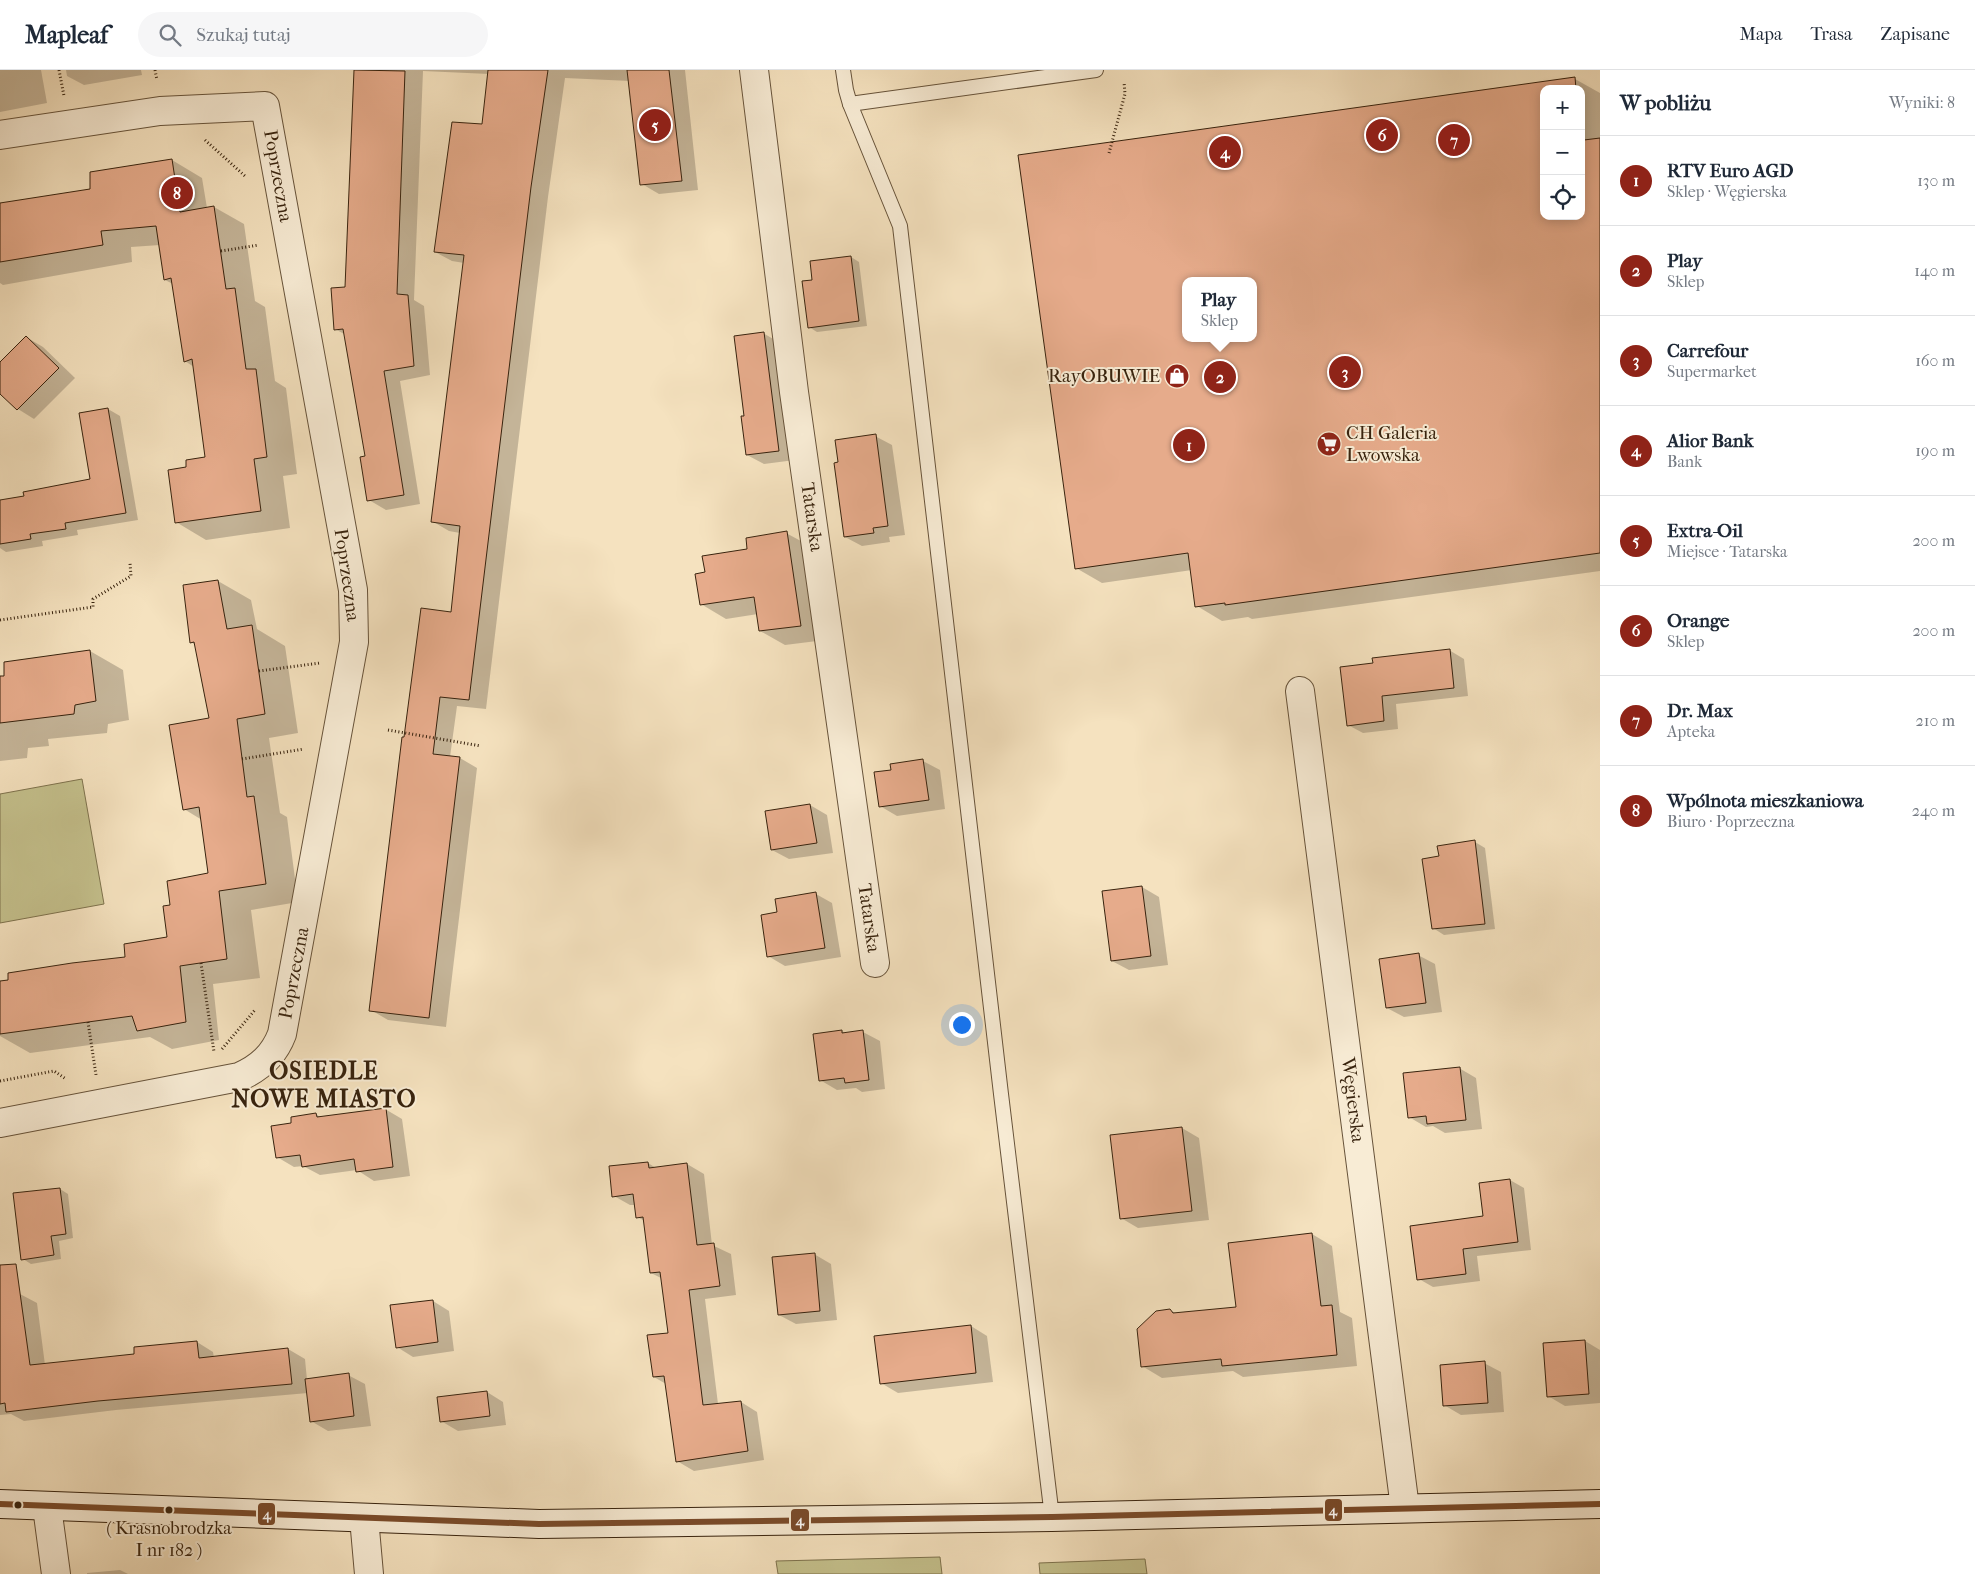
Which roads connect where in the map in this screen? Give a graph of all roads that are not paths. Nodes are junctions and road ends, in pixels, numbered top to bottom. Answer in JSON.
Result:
{"nodes":[{"id":1,"x":754,"y":70,"type":"edge"},
{"id":2,"x":843,"y":70,"type":"edge"},
{"id":3,"x":1096,"y":70,"type":"edge"},
{"id":4,"x":850,"y":104,"type":"junction"},
{"id":5,"x":0,"y":135,"type":"edge"},
{"id":6,"x":1300,"y":691,"type":"dead end"},
{"id":7,"x":875,"y":963,"type":"dead end"},
{"id":8,"x":0,"y":1123,"type":"edge"},
{"id":9,"x":0,"y":1504,"type":"edge"},
{"id":10,"x":1600,"y":1504,"type":"edge"},
{"id":11,"x":48,"y":1507,"type":"junction"},
{"id":12,"x":1405,"y":1508,"type":"junction"},
{"id":13,"x":1052,"y":1517,"type":"junction"},
{"id":14,"x":364,"y":1518,"type":"junction"},
{"id":15,"x":56,"y":1574,"type":"edge"},
{"id":16,"x":369,"y":1574,"type":"edge"}],
"edges":[{"from":1,"to":7,"type":"street","name":"Tatarska"},
{"from":2,"to":4,"type":"lane"},
{"from":3,"to":4,"type":"lane"},
{"from":4,"to":13,"type":"lane"},
{"from":5,"to":8,"type":"street","name":"Poprzeczna"},
{"from":6,"to":12,"type":"street","name":"Węgierska"},
{"from":9,"to":11,"type":"street"},
{"from":10,"to":12,"type":"street"},
{"from":11,"to":14,"type":"street"},
{"from":11,"to":15,"type":"street"},
{"from":12,"to":13,"type":"street"},
{"from":13,"to":14,"type":"street"},
{"from":14,"to":16,"type":"street"}]}
